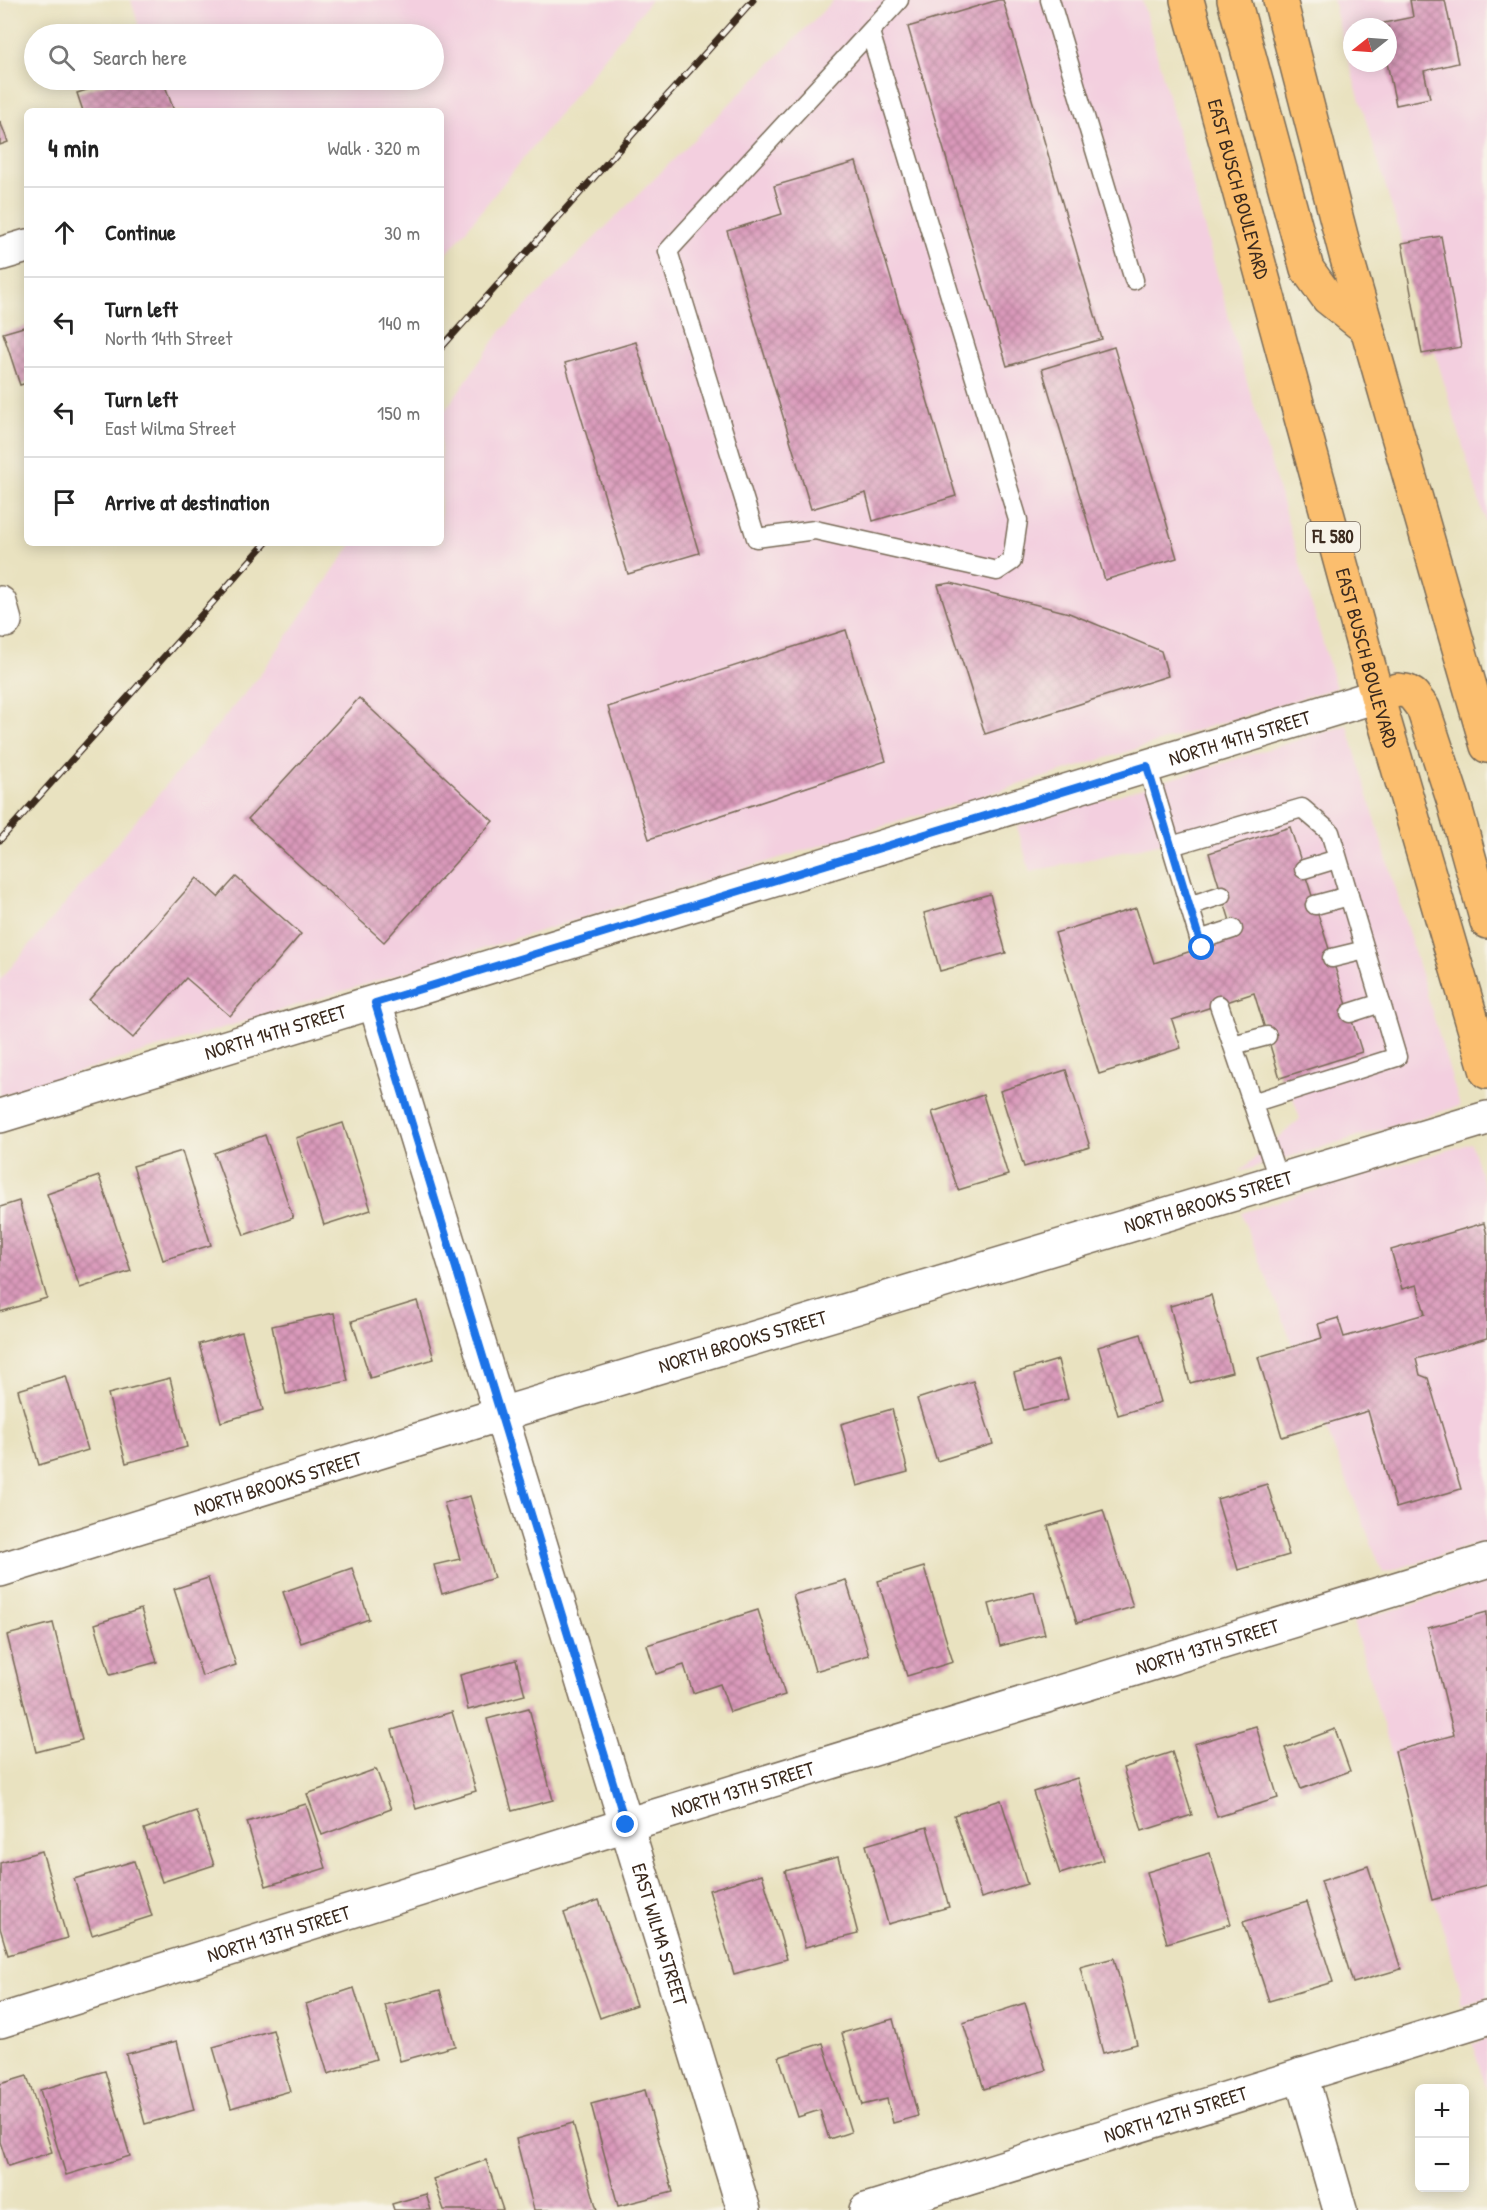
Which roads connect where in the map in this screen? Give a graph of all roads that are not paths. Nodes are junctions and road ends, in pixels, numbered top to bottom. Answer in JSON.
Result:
{"nodes":[{"id":1,"x":899,"y":0,"type":"edge"},
{"id":2,"x":1050,"y":0,"type":"edge"},
{"id":3,"x":1187,"y":0,"type":"edge"},
{"id":4,"x":1234,"y":0,"type":"edge"},
{"id":5,"x":1280,"y":0,"type":"edge"},
{"id":6,"x":870,"y":32,"type":"junction"},
{"id":7,"x":24,"y":247,"type":"edge"},
{"id":8,"x":0,"y":254,"type":"edge"},
{"id":9,"x":1134,"y":280,"type":"dead end"},
{"id":10,"x":1367,"y":329,"type":"junction"},
{"id":11,"x":1377,"y":696,"type":"junction"},
{"id":12,"x":1487,"y":746,"type":"edge"},
{"id":13,"x":1147,"y":766,"type":"junction"},
{"id":14,"x":1171,"y":846,"type":"junction"},
{"id":15,"x":1337,"y":859,"type":"junction"},
{"id":16,"x":1304,"y":869,"type":"dead end"},
{"id":17,"x":1222,"y":895,"type":"dead end"},
{"id":18,"x":1349,"y":896,"type":"junction"},
{"id":19,"x":1315,"y":905,"type":"dead end"},
{"id":20,"x":1189,"y":906,"type":"junction"},
{"id":21,"x":1487,"y":922,"type":"edge"},
{"id":22,"x":1233,"y":929,"type":"dead end"},
{"id":23,"x":1365,"y":950,"type":"junction"},
{"id":24,"x":1332,"y":958,"type":"dead end"},
{"id":25,"x":375,"y":1003,"type":"junction"},
{"id":26,"x":1381,"y":1003,"type":"junction"},
{"id":27,"x":1219,"y":1005,"type":"dead end"},
{"id":28,"x":1350,"y":1013,"type":"dead end"},
{"id":29,"x":1267,"y":1036,"type":"dead end"},
{"id":30,"x":1233,"y":1045,"type":"junction"},
{"id":31,"x":1487,"y":1072,"type":"edge"},
{"id":32,"x":1252,"y":1103,"type":"junction"},
{"id":33,"x":0,"y":1116,"type":"edge"},
{"id":34,"x":1487,"y":1118,"type":"edge"},
{"id":35,"x":1279,"y":1180,"type":"junction"},
{"id":36,"x":501,"y":1414,"type":"junction"},
{"id":37,"x":1487,"y":1561,"type":"edge"},
{"id":38,"x":0,"y":1570,"type":"edge"},
{"id":39,"x":626,"y":1825,"type":"junction"},
{"id":40,"x":1487,"y":2018,"type":"edge"},
{"id":41,"x":0,"y":2022,"type":"edge"},
{"id":42,"x":1301,"y":2075,"type":"junction"},
{"id":43,"x":744,"y":2210,"type":"edge"},
{"id":44,"x":866,"y":2210,"type":"edge"},
{"id":45,"x":1340,"y":2210,"type":"edge"}],
"edges":[{"from":1,"to":6,"type":"lane"},
{"from":2,"to":9,"type":"lane"},
{"from":3,"to":11,"type":"main road","name":"EAST BUSCH BOULEVARD","number":"FL 580"},
{"from":4,"to":10,"type":"main road"},
{"from":5,"to":10,"type":"main road"},
{"from":6,"to":6,"type":"lane"},
{"from":7,"to":8,"type":"street"},
{"from":10,"to":12,"type":"main road"},
{"from":11,"to":13,"type":"street","name":"NORTH 14TH STREET"},
{"from":11,"to":21,"type":"main road"},
{"from":11,"to":31,"type":"main road","name":"EAST BUSCH BOULEVARD","number":"FL 580"},
{"from":13,"to":14,"type":"lane"},
{"from":13,"to":25,"type":"street","name":"NORTH 14TH STREET"},
{"from":14,"to":15,"type":"lane"},
{"from":14,"to":20,"type":"lane"},
{"from":15,"to":16,"type":"lane"},
{"from":15,"to":18,"type":"lane"},
{"from":17,"to":20,"type":"lane"},
{"from":18,"to":19,"type":"lane"},
{"from":18,"to":23,"type":"lane"},
{"from":20,"to":22,"type":"lane"},
{"from":23,"to":24,"type":"lane"},
{"from":23,"to":26,"type":"lane"},
{"from":25,"to":33,"type":"street","name":"NORTH 14TH STREET"},
{"from":25,"to":36,"type":"street","name":"EAST WILMA STREET"},
{"from":26,"to":28,"type":"lane"},
{"from":26,"to":32,"type":"lane"},
{"from":27,"to":30,"type":"lane"},
{"from":29,"to":30,"type":"lane"},
{"from":30,"to":32,"type":"lane"},
{"from":32,"to":35,"type":"lane"},
{"from":34,"to":35,"type":"street","name":"NORTH BROOKS STREET"},
{"from":35,"to":36,"type":"street","name":"NORTH BROOKS STREET"},
{"from":36,"to":38,"type":"street","name":"NORTH BROOKS STREET"},
{"from":36,"to":39,"type":"street","name":"EAST WILMA STREET"},
{"from":37,"to":39,"type":"street","name":"NORTH 13TH STREET"},
{"from":39,"to":41,"type":"street","name":"NORTH 13TH STREET"},
{"from":39,"to":43,"type":"street","name":"EAST WILMA STREET"},
{"from":40,"to":42,"type":"street","name":"NORTH 12TH STREET"},
{"from":42,"to":44,"type":"street","name":"NORTH 12TH STREET"},
{"from":42,"to":45,"type":"street"}]}
